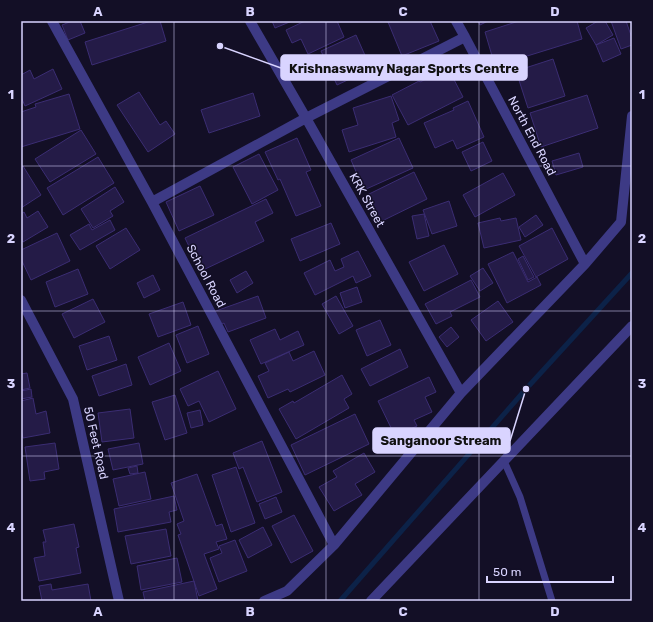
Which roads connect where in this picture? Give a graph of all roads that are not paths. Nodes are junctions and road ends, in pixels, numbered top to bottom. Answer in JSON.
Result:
{"nodes":[{"id":1,"x":52,"y":21,"type":"edge"},
{"id":2,"x":250,"y":21,"type":"edge"},
{"id":3,"x":456,"y":21,"type":"edge"},
{"id":4,"x":465,"y":37,"type":"junction"},
{"id":5,"x":632,"y":116,"type":"edge"},
{"id":6,"x":306,"y":118,"type":"junction"},
{"id":7,"x":152,"y":202,"type":"junction"},
{"id":8,"x":585,"y":264,"type":"junction"},
{"id":9,"x":21,"y":300,"type":"edge"},
{"id":10,"x":632,"y":326,"type":"edge"},
{"id":11,"x":461,"y":393,"type":"junction"},
{"id":12,"x":504,"y":461,"type":"junction"},
{"id":13,"x":334,"y":545,"type":"junction"},
{"id":14,"x":119,"y":601,"type":"edge"},
{"id":15,"x":264,"y":601,"type":"edge"},
{"id":16,"x":371,"y":601,"type":"edge"},
{"id":17,"x":552,"y":601,"type":"edge"}],
"edges":[{"from":1,"to":7,"type":"street","name":"School Road"},
{"from":2,"to":6,"type":"street","name":"KRK Street"},
{"from":3,"to":4,"type":"street","name":"North End Road"},
{"from":4,"to":6,"type":"street"},
{"from":4,"to":8,"type":"street","name":"North End Road"},
{"from":5,"to":8,"type":"street"},
{"from":6,"to":7,"type":"street"},
{"from":6,"to":11,"type":"street","name":"KRK Street"},
{"from":7,"to":13,"type":"street","name":"School Road"},
{"from":8,"to":11,"type":"street"},
{"from":9,"to":14,"type":"street","name":"50 Feet Road"},
{"from":10,"to":12,"type":"street"},
{"from":11,"to":13,"type":"street"},
{"from":12,"to":16,"type":"street"},
{"from":12,"to":17,"type":"lane"},
{"from":13,"to":15,"type":"street"}]}
